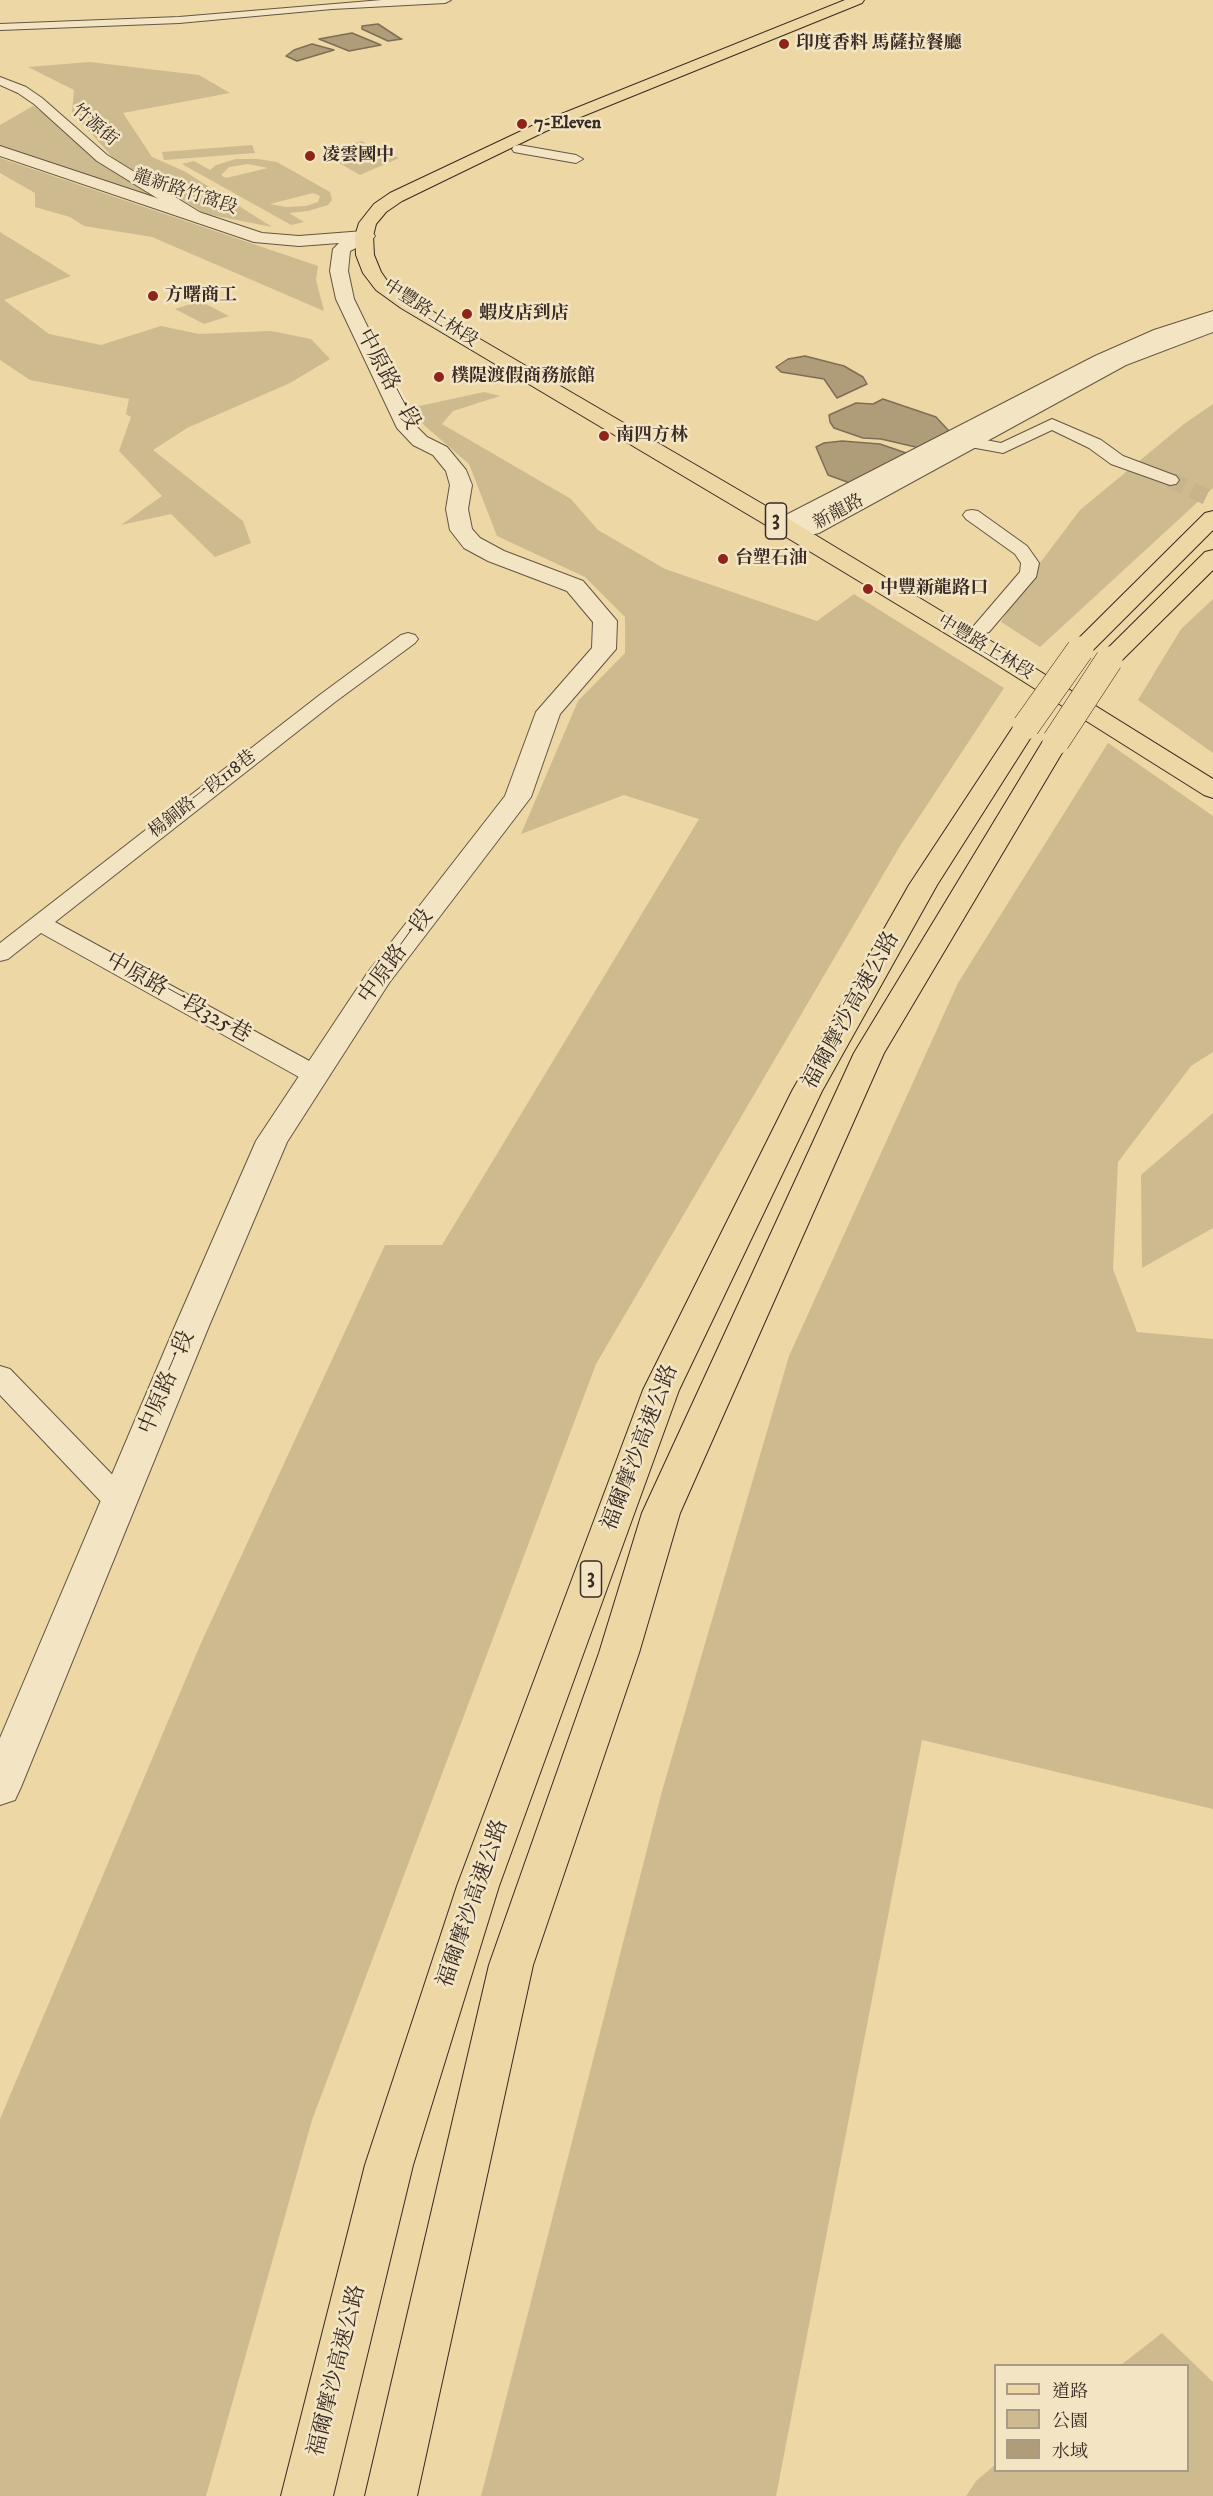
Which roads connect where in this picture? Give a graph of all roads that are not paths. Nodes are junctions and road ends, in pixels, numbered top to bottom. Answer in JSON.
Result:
{"nodes":[{"id":1,"x":445,"y":0,"type":"edge"},
{"id":2,"x":857,"y":0,"type":"edge"},
{"id":3,"x":876,"y":0,"type":"edge"},
{"id":4,"x":0,"y":27,"type":"edge"},
{"id":5,"x":0,"y":81,"type":"edge"},
{"id":6,"x":519,"y":148,"type":"junction"},
{"id":7,"x":0,"y":151,"type":"edge"},
{"id":8,"x":576,"y":159,"type":"dead end"},
{"id":9,"x":196,"y":216,"type":"junction"},
{"id":10,"x":372,"y":236,"type":"junction"},
{"id":11,"x":1213,"y":317,"type":"edge"},
{"id":12,"x":1213,"y":326,"type":"edge"},
{"id":13,"x":970,"y":442,"type":"junction"},
{"id":14,"x":1170,"y":480,"type":"tunnel mouth"},
{"id":15,"x":972,"y":515,"type":"dead end"},
{"id":16,"x":1213,"y":518,"type":"edge"},
{"id":17,"x":800,"y":527,"type":"junction"},
{"id":18,"x":1213,"y":557,"type":"edge"},
{"id":19,"x":982,"y":628,"type":"junction"},
{"id":20,"x":408,"y":639,"type":"dead end"},
{"id":21,"x":1041,"y":733,"type":"junction"},
{"id":22,"x":1213,"y":772,"type":"edge"},
{"id":23,"x":1213,"y":790,"type":"edge"},
{"id":24,"x":40,"y":922,"type":"junction"},
{"id":25,"x":0,"y":954,"type":"edge"},
{"id":26,"x":315,"y":1075,"type":"junction"},
{"id":27,"x":0,"y":1377,"type":"edge"},
{"id":28,"x":119,"y":1501,"type":"junction"},
{"id":29,"x":0,"y":1787,"type":"edge"},
{"id":30,"x":307,"y":2496,"type":"edge"},
{"id":31,"x":391,"y":2496,"type":"edge"}],
"edges":[{"from":1,"to":4,"type":"street"},
{"from":2,"to":10,"type":"main road"},
{"from":3,"to":6,"type":"main road"},
{"from":5,"to":9,"type":"street","name":"竹源街"},
{"from":6,"to":8,"type":"street"},
{"from":6,"to":10,"type":"main road"},
{"from":7,"to":9,"type":"street","name":"龍新路竹窩段"},
{"from":9,"to":10,"type":"street","name":"龍新路竹窩段"},
{"from":10,"to":17,"type":"main road","name":"中豐路上林段","number":"3"},
{"from":10,"to":26,"type":"street","name":"中原路一段"},
{"from":11,"to":17,"type":"street","name":"新龍路"},
{"from":12,"to":13,"type":"street","name":"新龍路"},
{"from":13,"to":14,"type":"street"},
{"from":13,"to":17,"type":"street","name":"新龍路"},
{"from":15,"to":19,"type":"street"},
{"from":16,"to":21,"type":"main road","name":"福爾摩沙高速公路","number":"3","bridge":true},
{"from":17,"to":19,"type":"main road","name":"中豐路上林段","number":"3"},
{"from":17,"to":23,"type":"main road","name":"中豐路上林段","number":"3"},
{"from":18,"to":21,"type":"main road","name":"福爾摩沙高速公路","number":"3","bridge":true},
{"from":19,"to":22,"type":"main road","name":"中豐路上林段","number":"3"},
{"from":20,"to":24,"type":"street","name":"楊銅路一段118巷"},
{"from":21,"to":30,"type":"main road","name":"福爾摩沙高速公路","number":"3"},
{"from":21,"to":31,"type":"main road","name":"福爾摩沙高速公路","number":"3"},
{"from":24,"to":25,"type":"street","name":"楊銅路一段118巷"},
{"from":24,"to":26,"type":"street","name":"中原路一段325巷"},
{"from":26,"to":28,"type":"street","name":"中原路一段"},
{"from":27,"to":28,"type":"street"},
{"from":28,"to":29,"type":"street","name":"中原路一段"}]}
